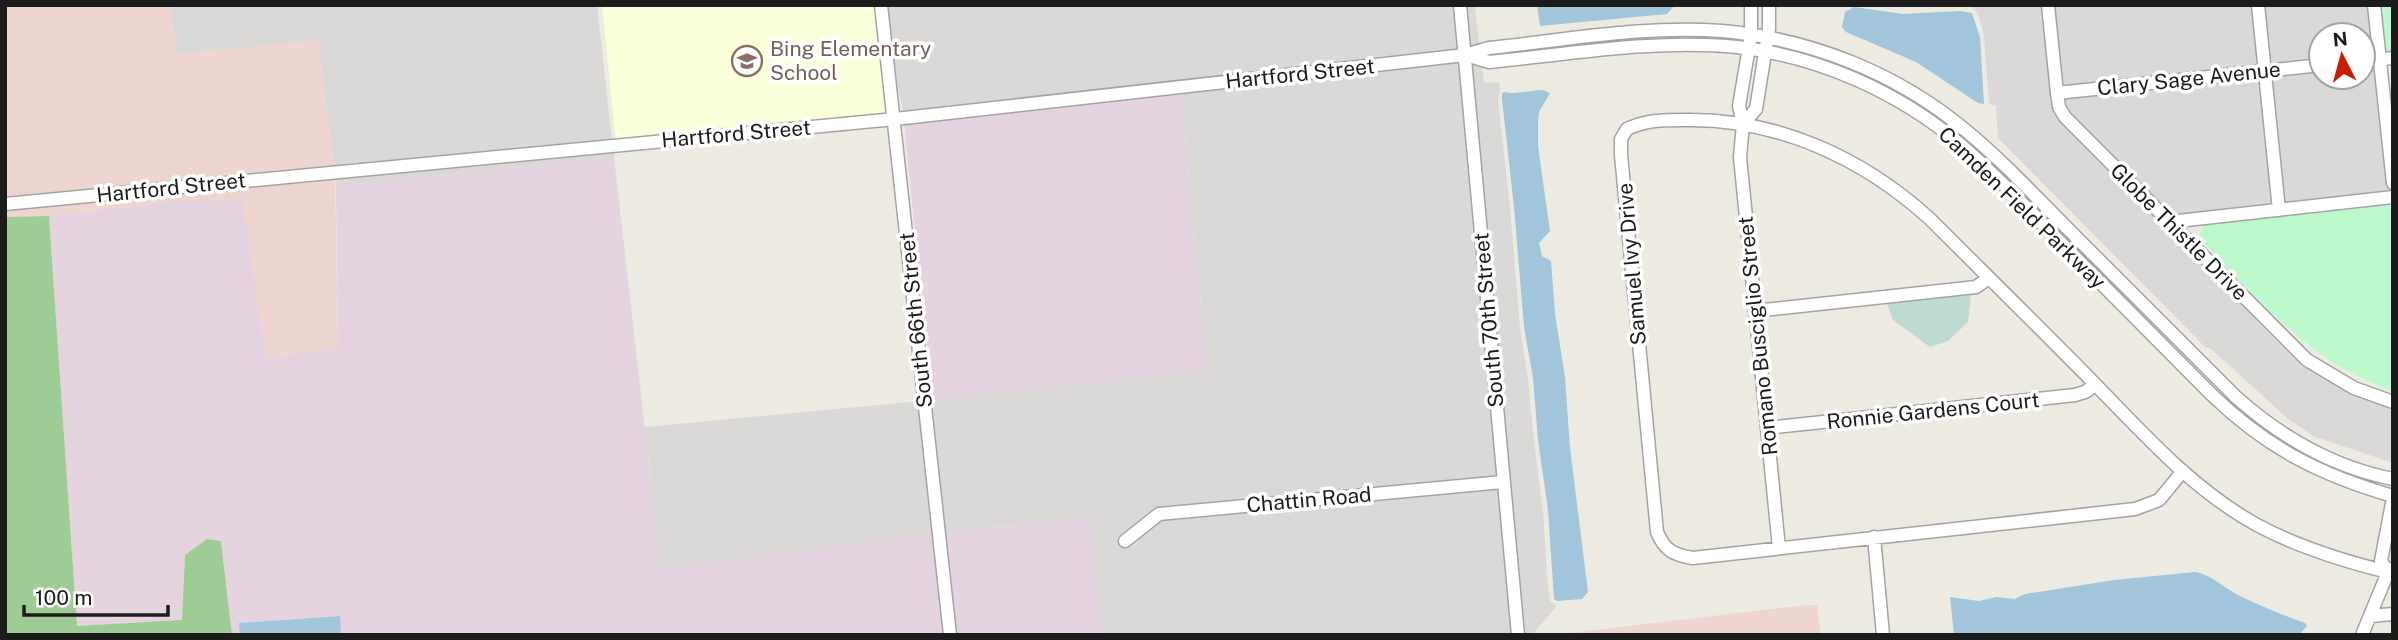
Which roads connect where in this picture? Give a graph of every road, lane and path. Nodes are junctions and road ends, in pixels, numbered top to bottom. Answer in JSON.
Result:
{"nodes":[{"id":1,"x":881,"y":5,"type":"edge"},
{"id":2,"x":1460,"y":5,"type":"edge"},
{"id":3,"x":1751,"y":5,"type":"edge"},
{"id":4,"x":1769,"y":5,"type":"edge"},
{"id":5,"x":2048,"y":5,"type":"edge"},
{"id":6,"x":2258,"y":5,"type":"edge"},
{"id":7,"x":2374,"y":5,"type":"edge"},
{"id":8,"x":1751,"y":35,"type":"junction"},
{"id":9,"x":1768,"y":38,"type":"junction"},
{"id":10,"x":1749,"y":49,"type":"junction"},
{"id":11,"x":1765,"y":51,"type":"junction"},
{"id":12,"x":1465,"y":55,"type":"junction"},
{"id":13,"x":2386,"y":58,"type":"edge"},
{"id":14,"x":2307,"y":66,"type":"edge"},
{"id":15,"x":2265,"y":71,"type":"junction"},
{"id":16,"x":2057,"y":93,"type":"junction"},
{"id":17,"x":895,"y":119,"type":"junction"},
{"id":18,"x":1743,"y":124,"type":"junction"},
{"id":19,"x":2393,"y":183,"type":"edge"},
{"id":20,"x":2393,"y":197,"type":"edge"},
{"id":21,"x":5,"y":204,"type":"edge"},
{"id":22,"x":2279,"y":210,"type":"junction"},
{"id":23,"x":2169,"y":222,"type":"junction"},
{"id":24,"x":1989,"y":278,"type":"junction"},
{"id":25,"x":1755,"y":312,"type":"junction"},
{"id":26,"x":2095,"y":385,"type":"junction"},
{"id":27,"x":2393,"y":402,"type":"edge"},
{"id":28,"x":1767,"y":428,"type":"junction"},
{"id":29,"x":2183,"y":471,"type":"junction"},
{"id":30,"x":2393,"y":480,"type":"edge"},
{"id":31,"x":1503,"y":482,"type":"junction"},
{"id":32,"x":2393,"y":497,"type":"edge"},
{"id":33,"x":1874,"y":537,"type":"junction"},
{"id":34,"x":1125,"y":541,"type":"dead end"},
{"id":35,"x":1779,"y":548,"type":"junction"},
{"id":36,"x":2390,"y":570,"type":"edge"},
{"id":37,"x":2393,"y":614,"type":"edge"},
{"id":38,"x":2371,"y":616,"type":"junction"},
{"id":39,"x":950,"y":635,"type":"edge"},
{"id":40,"x":1518,"y":635,"type":"edge"},
{"id":41,"x":1883,"y":635,"type":"edge"},
{"id":42,"x":2362,"y":635,"type":"edge"}],
"edges":[{"from":1,"to":17,"type":"street","name":"South 66th Street"},
{"from":2,"to":12,"type":"street","name":"South 70th Street"},
{"from":3,"to":8,"type":"street","name":"Romano Busciglio Street"},
{"from":4,"to":9,"type":"street","name":"Romano Busciglio Street"},
{"from":5,"to":16,"type":"street","name":"Globe Thistle Drive"},
{"from":6,"to":15,"type":"street"},
{"from":7,"to":13,"type":"street"},
{"from":8,"to":9,"type":"street","name":"Camden Field Parkway"},
{"from":8,"to":10,"type":"street","name":"Romano Busciglio Street"},
{"from":8,"to":12,"type":"street","name":"Camden Field Parkway"},
{"from":9,"to":11,"type":"street","name":"Romano Busciglio Street"},
{"from":9,"to":30,"type":"street","name":"Camden Field Parkway"},
{"from":10,"to":11,"type":"street","name":"Camden Field Parkway"},
{"from":10,"to":12,"type":"street","name":"Camden Field Parkway"},
{"from":10,"to":18,"type":"street","name":"Romano Busciglio Street"},
{"from":11,"to":18,"type":"street","name":"Romano Busciglio Street"},
{"from":11,"to":32,"type":"street","name":"Camden Field Parkway"},
{"from":12,"to":17,"type":"street","name":"Hartford Street"},
{"from":12,"to":31,"type":"street","name":"South 70th Street"},
{"from":13,"to":19,"type":"street"},
{"from":14,"to":15,"type":"street","name":"Clary Sage Avenue"},
{"from":15,"to":16,"type":"street","name":"Clary Sage Avenue"},
{"from":15,"to":22,"type":"street"},
{"from":16,"to":23,"type":"street","name":"Globe Thistle Drive"},
{"from":17,"to":21,"type":"street","name":"Hartford Street"},
{"from":17,"to":39,"type":"street","name":"South 66th Street"},
{"from":18,"to":24,"type":"street","name":"Samuel Ivy Drive"},
{"from":18,"to":25,"type":"street","name":"Romano Busciglio Street"},
{"from":18,"to":35,"type":"street","name":"Samuel Ivy Drive"},
{"from":20,"to":22,"type":"street"},
{"from":22,"to":23,"type":"street"},
{"from":23,"to":27,"type":"street","name":"Globe Thistle Drive"},
{"from":24,"to":25,"type":"street"},
{"from":24,"to":26,"type":"street","name":"Samuel Ivy Drive"},
{"from":25,"to":28,"type":"street","name":"Romano Busciglio Street"},
{"from":26,"to":28,"type":"street","name":"Ronnie Gardens Court"},
{"from":26,"to":29,"type":"street","name":"Samuel Ivy Drive"},
{"from":28,"to":35,"type":"street","name":"Romano Busciglio Street"},
{"from":29,"to":33,"type":"street","name":"Samuel Ivy Drive"},
{"from":29,"to":36,"type":"street","name":"Samuel Ivy Drive"},
{"from":31,"to":34,"type":"street","name":"Chattin Road"},
{"from":31,"to":40,"type":"street","name":"South 70th Street"},
{"from":32,"to":36,"type":"street"},
{"from":33,"to":35,"type":"street","name":"Samuel Ivy Drive"},
{"from":33,"to":41,"type":"street"},
{"from":36,"to":38,"type":"street"},
{"from":37,"to":38,"type":"street"},
{"from":38,"to":42,"type":"street"}]}
